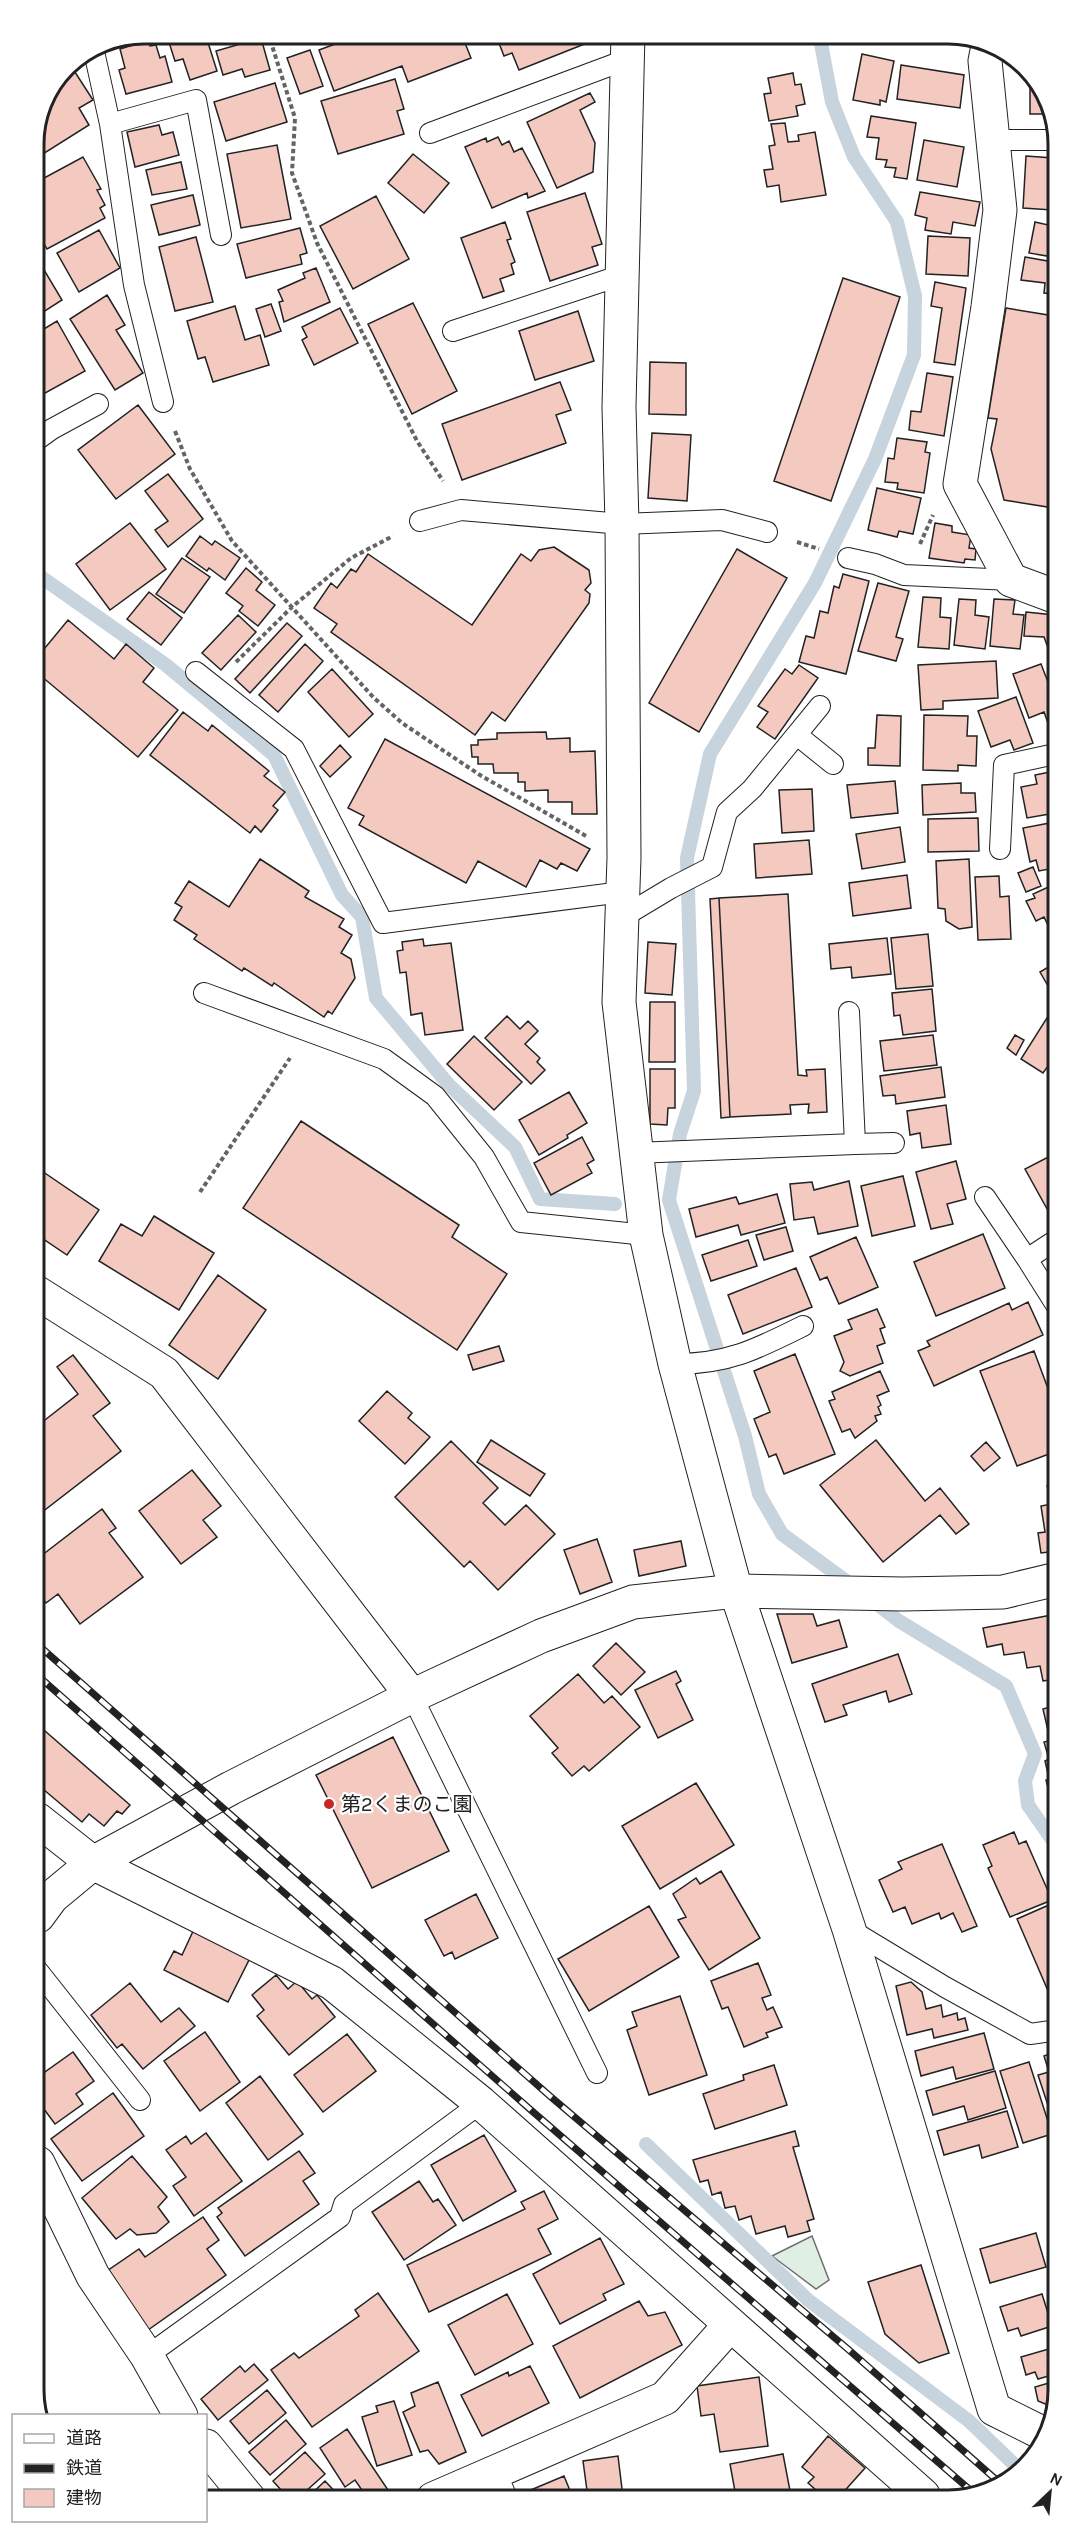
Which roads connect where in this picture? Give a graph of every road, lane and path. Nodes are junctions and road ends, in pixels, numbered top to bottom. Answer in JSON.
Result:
{"nodes":[{"id":1,"x":271,"y":44,"type":"edge"},
{"id":2,"x":628,"y":46,"type":"edge"},
{"id":3,"x":987,"y":52,"type":"edge"},
{"id":4,"x":95,"y":56,"type":"edge"},
{"id":5,"x":110,"y":124,"type":"junction"},
{"id":6,"x":430,"y":134,"type":"dead end"},
{"id":7,"x":993,"y":140,"type":"junction"},
{"id":8,"x":1048,"y":140,"type":"edge"},
{"id":9,"x":221,"y":235,"type":"dead end"},
{"id":10,"x":622,"y":275,"type":"junction"},
{"id":11,"x":453,"y":331,"type":"dead end"},
{"id":12,"x":163,"y":402,"type":"joint"},
{"id":13,"x":98,"y":404,"type":"dead end"},
{"id":14,"x":44,"y":435,"type":"edge"},
{"id":15,"x":461,"y":510,"type":"junction"},
{"id":16,"x":420,"y":521,"type":"joint"},
{"id":17,"x":622,"y":524,"type":"junction"},
{"id":18,"x":767,"y":532,"type":"dead end"},
{"id":19,"x":848,"y":558,"type":"dead end"},
{"id":20,"x":1011,"y":580,"type":"junction"},
{"id":21,"x":1048,"y":595,"type":"edge"},
{"id":22,"x":292,"y":607,"type":"junction"},
{"id":23,"x":196,"y":672,"type":"dead end"},
{"id":24,"x":212,"y":685,"type":"junction"},
{"id":25,"x":820,"y":706,"type":"dead end"},
{"id":26,"x":797,"y":735,"type":"junction"},
{"id":27,"x":1048,"y":756,"type":"edge"},
{"id":28,"x":833,"y":764,"type":"dead end"},
{"id":29,"x":1000,"y":849,"type":"dead end"},
{"id":30,"x":624,"y":858,"type":"junction"},
{"id":31,"x":622,"y":905,"type":"junction"},
{"id":32,"x":204,"y":993,"type":"dead end"},
{"id":33,"x":849,"y":1012,"type":"dead end"},
{"id":34,"x":308,"y":1033,"type":"junction"},
{"id":35,"x":894,"y":1143,"type":"dead end"},
{"id":36,"x":855,"y":1144,"type":"junction"},
{"id":37,"x":645,"y":1153,"type":"junction"},
{"id":38,"x":200,"y":1192,"type":"dead end"},
{"id":39,"x":986,"y":1197,"type":"dead end"},
{"id":40,"x":646,"y":1235,"type":"junction"},
{"id":41,"x":1048,"y":1245,"type":"edge"},
{"id":42,"x":1027,"y":1259,"type":"junction"},
{"id":43,"x":1048,"y":1292,"type":"edge"},
{"id":44,"x":44,"y":1297,"type":"edge"},
{"id":45,"x":803,"y":1326,"type":"dead end"},
{"id":46,"x":687,"y":1364,"type":"junction"},
{"id":47,"x":1048,"y":1581,"type":"edge"},
{"id":48,"x":736,"y":1591,"type":"junction"},
{"id":49,"x":412,"y":1696,"type":"junction"},
{"id":50,"x":44,"y":1824,"type":"edge"},
{"id":51,"x":93,"y":1863,"type":"junction"},
{"id":52,"x":44,"y":1908,"type":"edge"},
{"id":53,"x":849,"y":1929,"type":"junction"},
{"id":54,"x":44,"y":1979,"type":"edge"},
{"id":55,"x":1048,"y":2031,"type":"edge"},
{"id":56,"x":597,"y":2073,"type":"dead end"},
{"id":57,"x":140,"y":2100,"type":"dead end"},
{"id":58,"x":481,"y":2103,"type":"junction"},
{"id":59,"x":44,"y":2175,"type":"edge"},
{"id":60,"x":730,"y":2325,"type":"junction"},
{"id":61,"x":147,"y":2356,"type":"junction"},
{"id":62,"x":180,"y":2414,"type":"edge"},
{"id":63,"x":1039,"y":2432,"type":"edge"},
{"id":64,"x":207,"y":2447,"type":"edge"},
{"id":65,"x":501,"y":2485,"type":"edge"},
{"id":66,"x":242,"y":2490,"type":"edge"},
{"id":67,"x":477,"y":2490,"type":"edge"},
{"id":68,"x":917,"y":2490,"type":"edge"}],
"edges":[{"from":1,"to":15,"type":"path"},
{"from":2,"to":6,"type":"lane"},
{"from":2,"to":10,"type":"street"},
{"from":3,"to":7,"type":"street"},
{"from":4,"to":5,"type":"lane"},
{"from":5,"to":9,"type":"lane"},
{"from":5,"to":12,"type":"lane"},
{"from":7,"to":8,"type":"lane"},
{"from":7,"to":20,"type":"street"},
{"from":10,"to":11,"type":"lane"},
{"from":10,"to":17,"type":"street"},
{"from":12,"to":22,"type":"path"},
{"from":13,"to":14,"type":"lane"},
{"from":15,"to":16,"type":"lane"},
{"from":15,"to":17,"type":"lane"},
{"from":16,"to":22,"type":"path"},
{"from":17,"to":18,"type":"lane"},
{"from":17,"to":30,"type":"street"},
{"from":19,"to":20,"type":"lane"},
{"from":20,"to":21,"type":"street"},
{"from":22,"to":24,"type":"path"},
{"from":22,"to":30,"type":"path"},
{"from":23,"to":24,"type":"lane"},
{"from":24,"to":31,"type":"lane"},
{"from":25,"to":26,"type":"lane"},
{"from":26,"to":28,"type":"lane"},
{"from":26,"to":31,"type":"lane"},
{"from":27,"to":29,"type":"lane"},
{"from":30,"to":31,"type":"street"},
{"from":31,"to":37,"type":"street"},
{"from":32,"to":34,"type":"lane"},
{"from":33,"to":36,"type":"lane"},
{"from":34,"to":38,"type":"path"},
{"from":34,"to":40,"type":"lane"},
{"from":35,"to":36,"type":"lane"},
{"from":36,"to":37,"type":"lane"},
{"from":37,"to":40,"type":"street"},
{"from":39,"to":42,"type":"lane"},
{"from":40,"to":46,"type":"street"},
{"from":41,"to":42,"type":"lane"},
{"from":42,"to":43,"type":"lane"},
{"from":44,"to":49,"type":"street"},
{"from":45,"to":46,"type":"lane"},
{"from":46,"to":48,"type":"street"},
{"from":47,"to":48,"type":"street"},
{"from":48,"to":49,"type":"street"},
{"from":48,"to":53,"type":"street"},
{"from":49,"to":51,"type":"street"},
{"from":49,"to":56,"type":"lane"},
{"from":50,"to":51,"type":"street"},
{"from":51,"to":52,"type":"street"},
{"from":51,"to":58,"type":"street"},
{"from":53,"to":55,"type":"lane"},
{"from":53,"to":63,"type":"street"},
{"from":54,"to":57,"type":"lane"},
{"from":58,"to":60,"type":"street"},
{"from":58,"to":61,"type":"lane"},
{"from":59,"to":61,"type":"street"},
{"from":60,"to":65,"type":"street"},
{"from":60,"to":68,"type":"street"},
{"from":61,"to":62,"type":"street"},
{"from":64,"to":66,"type":"street"},
{"from":65,"to":67,"type":"street"}]}
